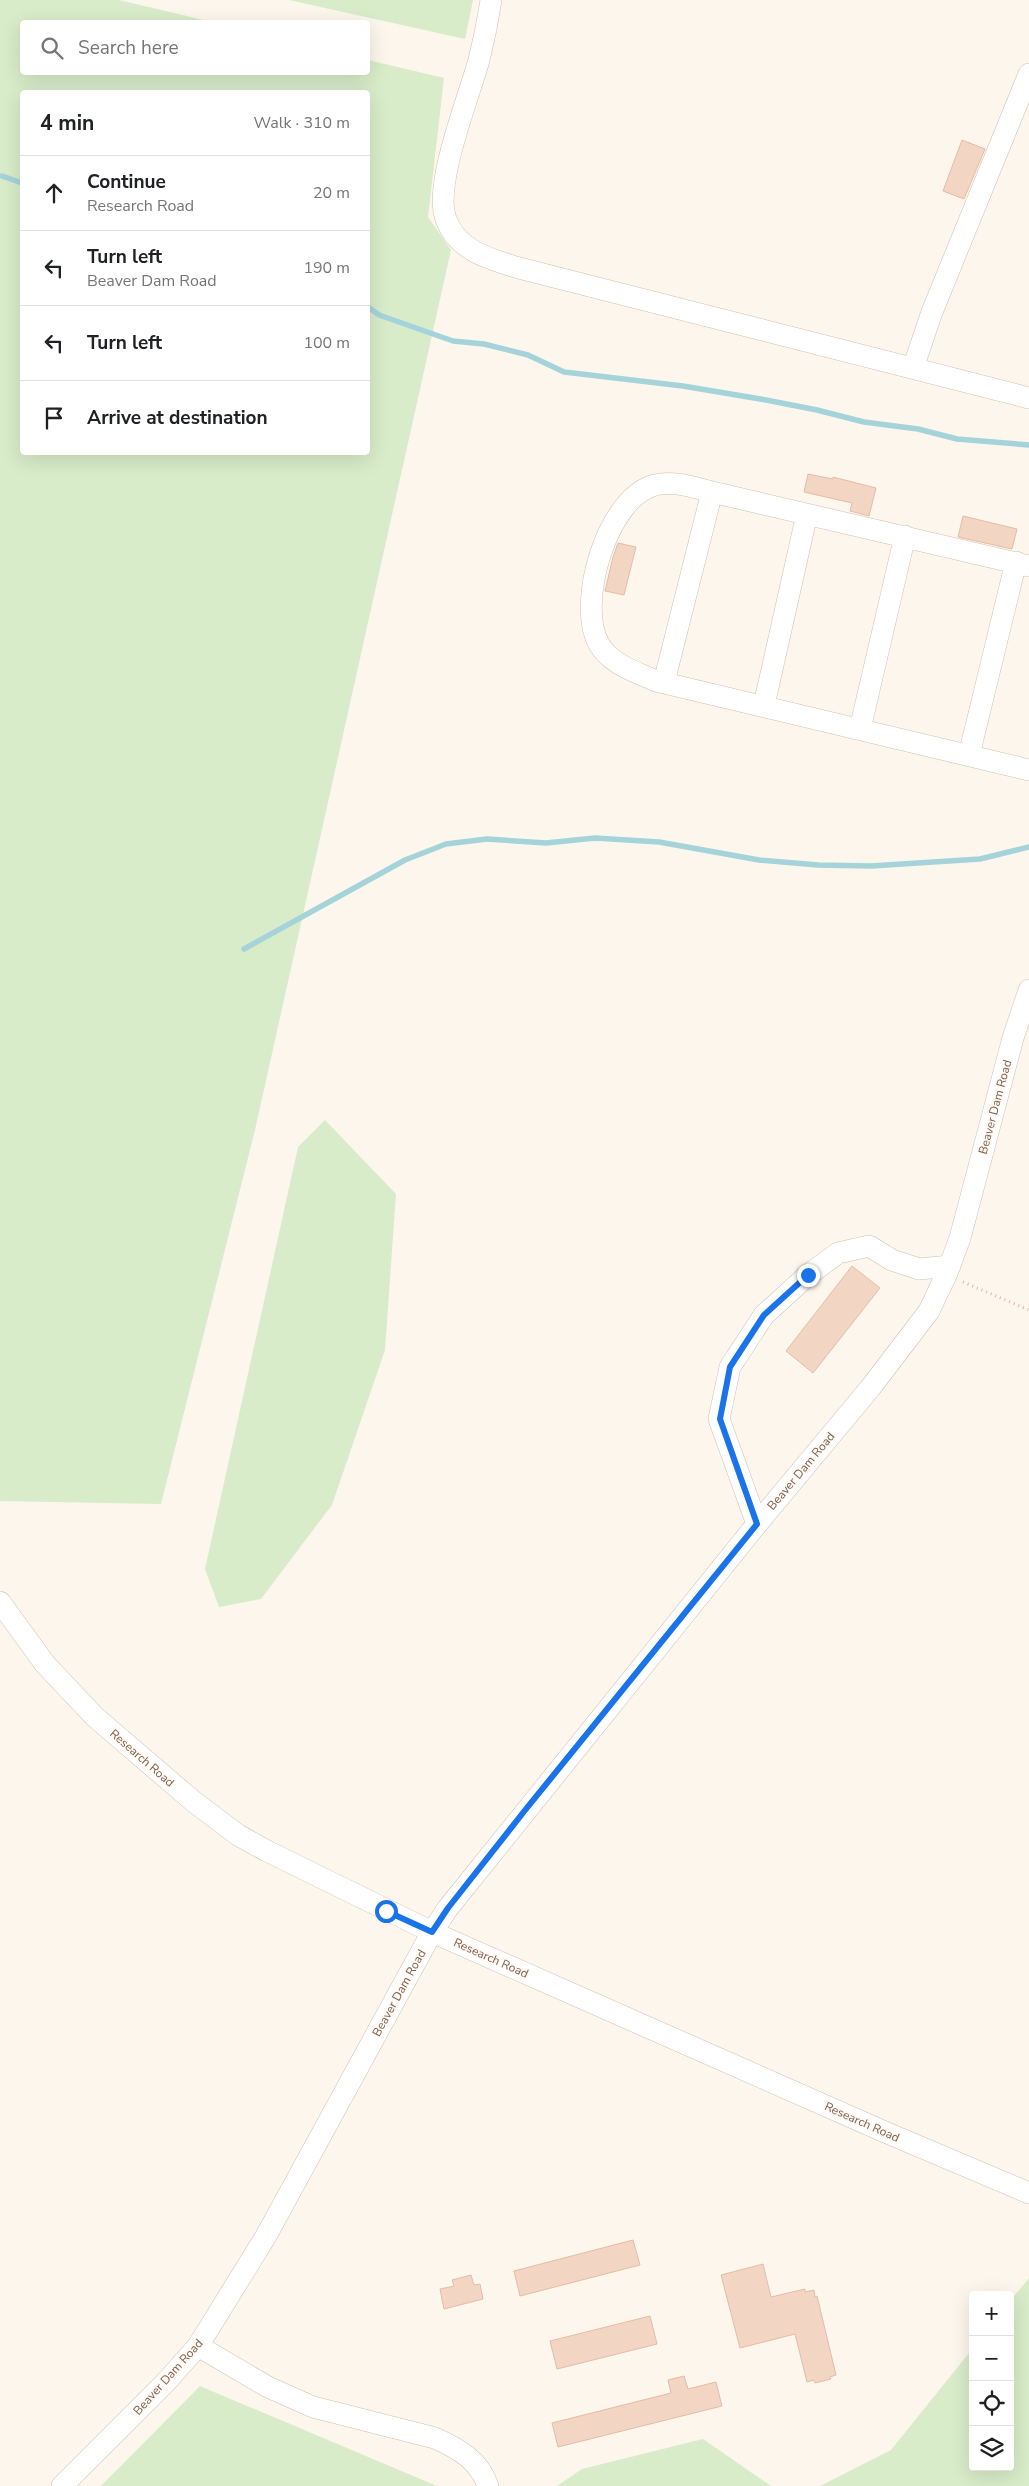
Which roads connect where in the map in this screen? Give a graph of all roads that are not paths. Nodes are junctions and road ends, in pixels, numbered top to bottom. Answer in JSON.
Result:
{"nodes":[{"id":1,"x":491,"y":0,"type":"edge"},
{"id":2,"x":1029,"y":74,"type":"edge"},
{"id":3,"x":913,"y":368,"type":"junction"},
{"id":4,"x":1029,"y":398,"type":"edge"},
{"id":5,"x":712,"y":492,"type":"junction"},
{"id":6,"x":807,"y":514,"type":"junction"},
{"id":7,"x":904,"y":536,"type":"junction"},
{"id":8,"x":1023,"y":564,"type":"edge"},
{"id":9,"x":664,"y":682,"type":"junction"},
{"id":10,"x":764,"y":705,"type":"junction"},
{"id":11,"x":860,"y":729,"type":"junction"},
{"id":12,"x":968,"y":755,"type":"junction"},
{"id":13,"x":1029,"y":770,"type":"edge"},
{"id":14,"x":1029,"y":990,"type":"edge"},
{"id":15,"x":948,"y":1270,"type":"junction"},
{"id":16,"x":757,"y":1524,"type":"junction"},
{"id":17,"x":0,"y":1602,"type":"edge"},
{"id":18,"x":432,"y":1932,"type":"junction"},
{"id":19,"x":1029,"y":2193,"type":"edge"},
{"id":20,"x":198,"y":2346,"type":"junction"},
{"id":21,"x":62,"y":2486,"type":"edge"},
{"id":22,"x":488,"y":2486,"type":"edge"}],
"edges":[{"from":1,"to":3,"type":"street"},
{"from":2,"to":3,"type":"street"},
{"from":3,"to":4,"type":"street"},
{"from":5,"to":6,"type":"street"},
{"from":5,"to":9,"type":"street"},
{"from":5,"to":9,"type":"street"},
{"from":6,"to":7,"type":"street"},
{"from":6,"to":10,"type":"street"},
{"from":7,"to":8,"type":"street"},
{"from":7,"to":11,"type":"street"},
{"from":8,"to":12,"type":"street"},
{"from":9,"to":10,"type":"street"},
{"from":10,"to":11,"type":"street"},
{"from":11,"to":12,"type":"street"},
{"from":12,"to":13,"type":"street"},
{"from":14,"to":15,"type":"street","name":"Beaver Dam Road"},
{"from":15,"to":16,"type":"street","name":"Beaver Dam Road"},
{"from":15,"to":16,"type":"street"},
{"from":16,"to":18,"type":"street","name":"Beaver Dam Road"},
{"from":17,"to":18,"type":"street","name":"Research Road"},
{"from":18,"to":19,"type":"street","name":"Research Road"},
{"from":18,"to":20,"type":"street","name":"Beaver Dam Road"},
{"from":20,"to":21,"type":"street","name":"Beaver Dam Road"},
{"from":20,"to":22,"type":"street"}]}
